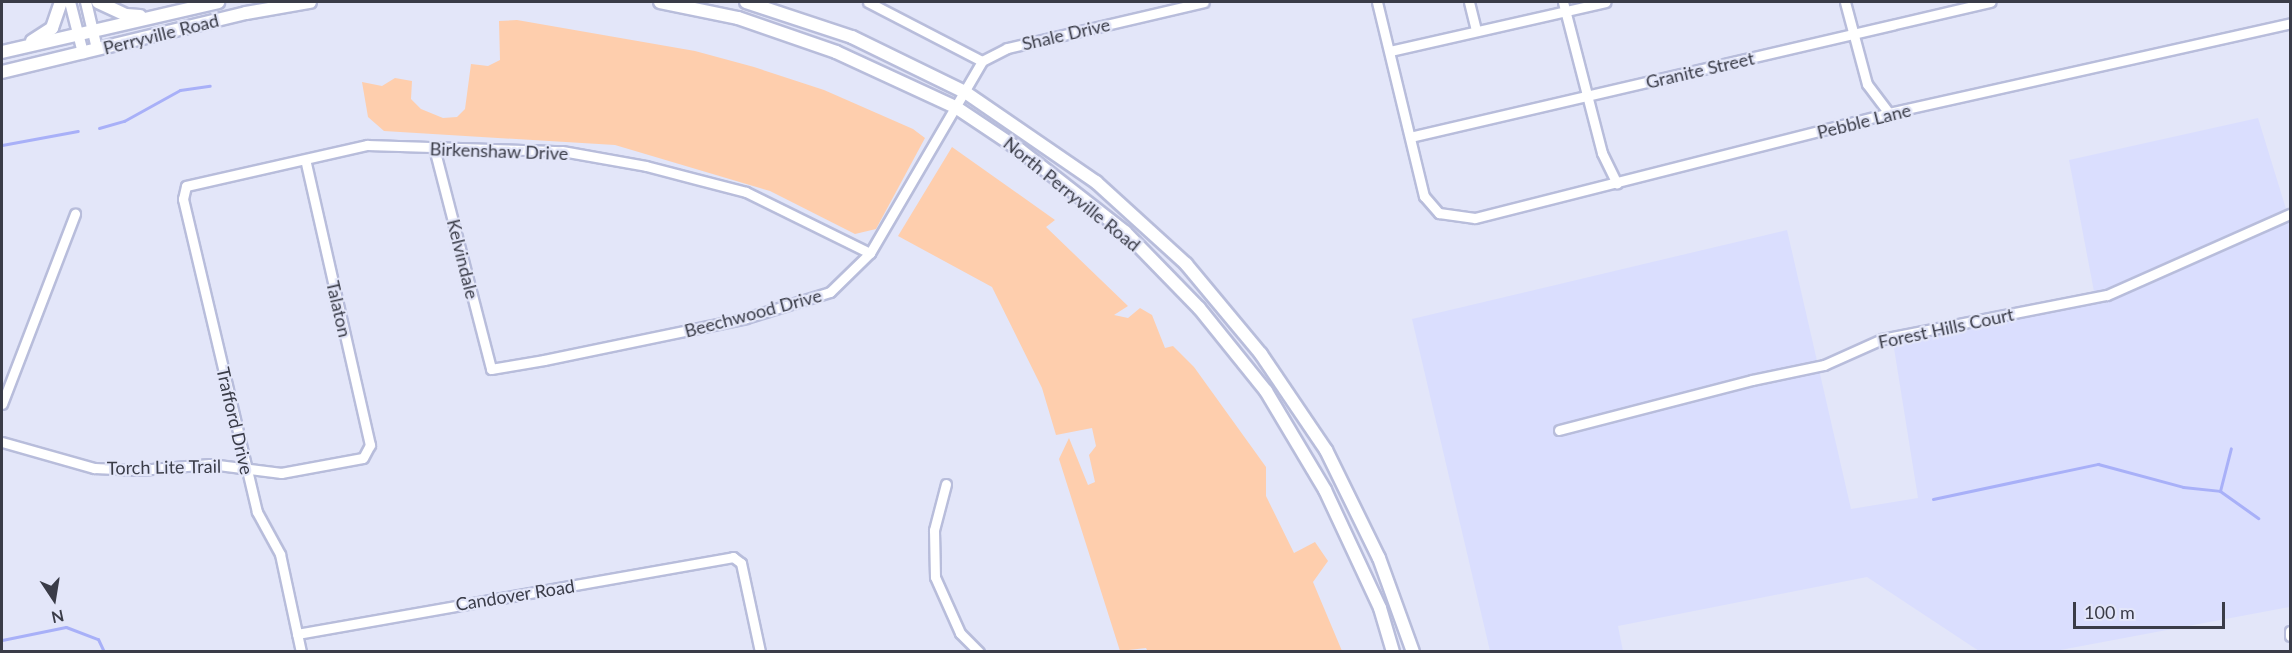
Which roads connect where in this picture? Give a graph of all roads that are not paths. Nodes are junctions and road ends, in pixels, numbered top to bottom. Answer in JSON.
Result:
{"nodes":[{"id":1,"x":61,"y":2,"type":"edge"},
{"id":2,"x":70,"y":2,"type":"edge"},
{"id":3,"x":86,"y":2,"type":"edge"},
{"id":4,"x":98,"y":2,"type":"edge"},
{"id":5,"x":218,"y":2,"type":"edge"},
{"id":6,"x":310,"y":2,"type":"edge"},
{"id":7,"x":660,"y":2,"type":"edge"},
{"id":8,"x":746,"y":2,"type":"edge"},
{"id":9,"x":868,"y":2,"type":"edge"},
{"id":10,"x":1204,"y":2,"type":"edge"},
{"id":11,"x":1377,"y":2,"type":"edge"},
{"id":12,"x":1469,"y":2,"type":"edge"},
{"id":13,"x":1606,"y":2,"type":"edge"},
{"id":14,"x":1845,"y":2,"type":"edge"},
{"id":15,"x":1934,"y":2,"type":"edge"},
{"id":16,"x":1990,"y":2,"type":"edge"},
{"id":17,"x":1564,"y":6,"type":"edge"},
{"id":18,"x":1936,"y":14,"type":"junction"},
{"id":19,"x":150,"y":17,"type":"junction"},
{"id":20,"x":2290,"y":23,"type":"edge"},
{"id":21,"x":93,"y":31,"type":"junction"},
{"id":22,"x":1476,"y":31,"type":"junction"},
{"id":23,"x":78,"y":34,"type":"junction"},
{"id":24,"x":1853,"y":34,"type":"junction"},
{"id":25,"x":20,"y":48,"type":"junction"},
{"id":26,"x":97,"y":49,"type":"junction"},
{"id":27,"x":1390,"y":51,"type":"junction"},
{"id":28,"x":2,"y":52,"type":"edge"},
{"id":29,"x":82,"y":53,"type":"junction"},
{"id":30,"x":982,"y":61,"type":"junction"},
{"id":31,"x":2,"y":72,"type":"edge"},
{"id":32,"x":965,"y":92,"type":"junction"},
{"id":33,"x":1585,"y":96,"type":"junction"},
{"id":34,"x":957,"y":108,"type":"junction"},
{"id":35,"x":1889,"y":114,"type":"junction"},
{"id":36,"x":1410,"y":138,"type":"junction"},
{"id":37,"x":434,"y":148,"type":"junction"},
{"id":38,"x":305,"y":160,"type":"junction"},
{"id":39,"x":1617,"y":184,"type":"junction"},
{"id":40,"x":186,"y":186,"type":"joint"},
{"id":41,"x":75,"y":214,"type":"dead end"},
{"id":42,"x":2290,"y":214,"type":"edge"},
{"id":43,"x":870,"y":254,"type":"junction"},
{"id":44,"x":491,"y":369,"type":"joint"},
{"id":45,"x":2,"y":404,"type":"edge"},
{"id":46,"x":1559,"y":430,"type":"dead end"},
{"id":47,"x":2,"y":442,"type":"edge"},
{"id":48,"x":363,"y":458,"type":"joint"},
{"id":49,"x":246,"y":467,"type":"junction"},
{"id":50,"x":946,"y":484,"type":"dead end"},
{"id":51,"x":2290,"y":631,"type":"edge"},
{"id":52,"x":297,"y":634,"type":"junction"},
{"id":53,"x":2290,"y":636,"type":"edge"},
{"id":54,"x":977,"y":650,"type":"edge"},
{"id":55,"x":301,"y":651,"type":"edge"},
{"id":56,"x":760,"y":651,"type":"edge"},
{"id":57,"x":1393,"y":651,"type":"edge"},
{"id":58,"x":1413,"y":651,"type":"edge"}],
"edges":[{"from":1,"to":25,"type":"main road"},
{"from":2,"to":23,"type":"street"},
{"from":3,"to":21,"type":"street"},
{"from":4,"to":19,"type":"main road"},
{"from":5,"to":19,"type":"main road","name":"Perryville Road"},
{"from":6,"to":26,"type":"main road","name":"Perryville Road"},
{"from":7,"to":34,"type":"main road","name":"North Perryville Road"},
{"from":8,"to":32,"type":"main road","name":"North Perryville Road"},
{"from":9,"to":30,"type":"street"},
{"from":10,"to":30,"type":"street","name":"Shale Drive"},
{"from":11,"to":27,"type":"street"},
{"from":12,"to":22,"type":"street"},
{"from":13,"to":17,"type":"street"},
{"from":14,"to":24,"type":"street"},
{"from":15,"to":18,"type":"street"},
{"from":16,"to":18,"type":"street","name":"Granite Street"},
{"from":17,"to":22,"type":"street"},
{"from":17,"to":33,"type":"street"},
{"from":18,"to":24,"type":"street","name":"Granite Street"},
{"from":19,"to":21,"type":"main road","name":"Perryville Road"},
{"from":20,"to":35,"type":"street","name":"Pebble Lane"},
{"from":21,"to":23,"type":"main road","name":"Perryville Road"},
{"from":21,"to":26,"type":"street"},
{"from":22,"to":27,"type":"street"},
{"from":23,"to":25,"type":"main road"},
{"from":23,"to":29,"type":"street"},
{"from":24,"to":33,"type":"street","name":"Granite Street"},
{"from":24,"to":35,"type":"street"},
{"from":25,"to":28,"type":"main road"},
{"from":26,"to":29,"type":"main road","name":"Perryville Road"},
{"from":27,"to":36,"type":"street"},
{"from":29,"to":31,"type":"main road"},
{"from":30,"to":32,"type":"street"},
{"from":32,"to":34,"type":"street"},
{"from":32,"to":58,"type":"main road","name":"North Perryville Road"},
{"from":33,"to":36,"type":"street","name":"Granite Street"},
{"from":33,"to":39,"type":"street"},
{"from":34,"to":43,"type":"street","name":"Beechwood Drive"},
{"from":34,"to":57,"type":"main road","name":"North Perryville Road"},
{"from":35,"to":39,"type":"street","name":"Pebble Lane"},
{"from":36,"to":39,"type":"street","name":"Pebble Lane"},
{"from":37,"to":38,"type":"street","name":"Birkenshaw Drive"},
{"from":37,"to":43,"type":"street","name":"Birkenshaw Drive"},
{"from":37,"to":44,"type":"street","name":"Kelvindale"},
{"from":38,"to":40,"type":"street","name":"Birkenshaw Drive"},
{"from":38,"to":48,"type":"street","name":"Talaton"},
{"from":40,"to":49,"type":"street","name":"Trafford Drive"},
{"from":41,"to":45,"type":"street"},
{"from":42,"to":46,"type":"street","name":"Forest Hills Court"},
{"from":43,"to":44,"type":"street","name":"Beechwood Drive"},
{"from":47,"to":49,"type":"street","name":"Torch Lite Trail"},
{"from":48,"to":49,"type":"street","name":"Torch Lite Trail"},
{"from":49,"to":52,"type":"street","name":"Trafford Drive"},
{"from":50,"to":54,"type":"street"},
{"from":51,"to":53,"type":"street"},
{"from":52,"to":55,"type":"street","name":"Trafford Drive"},
{"from":52,"to":56,"type":"street","name":"Candover Road"}]}
